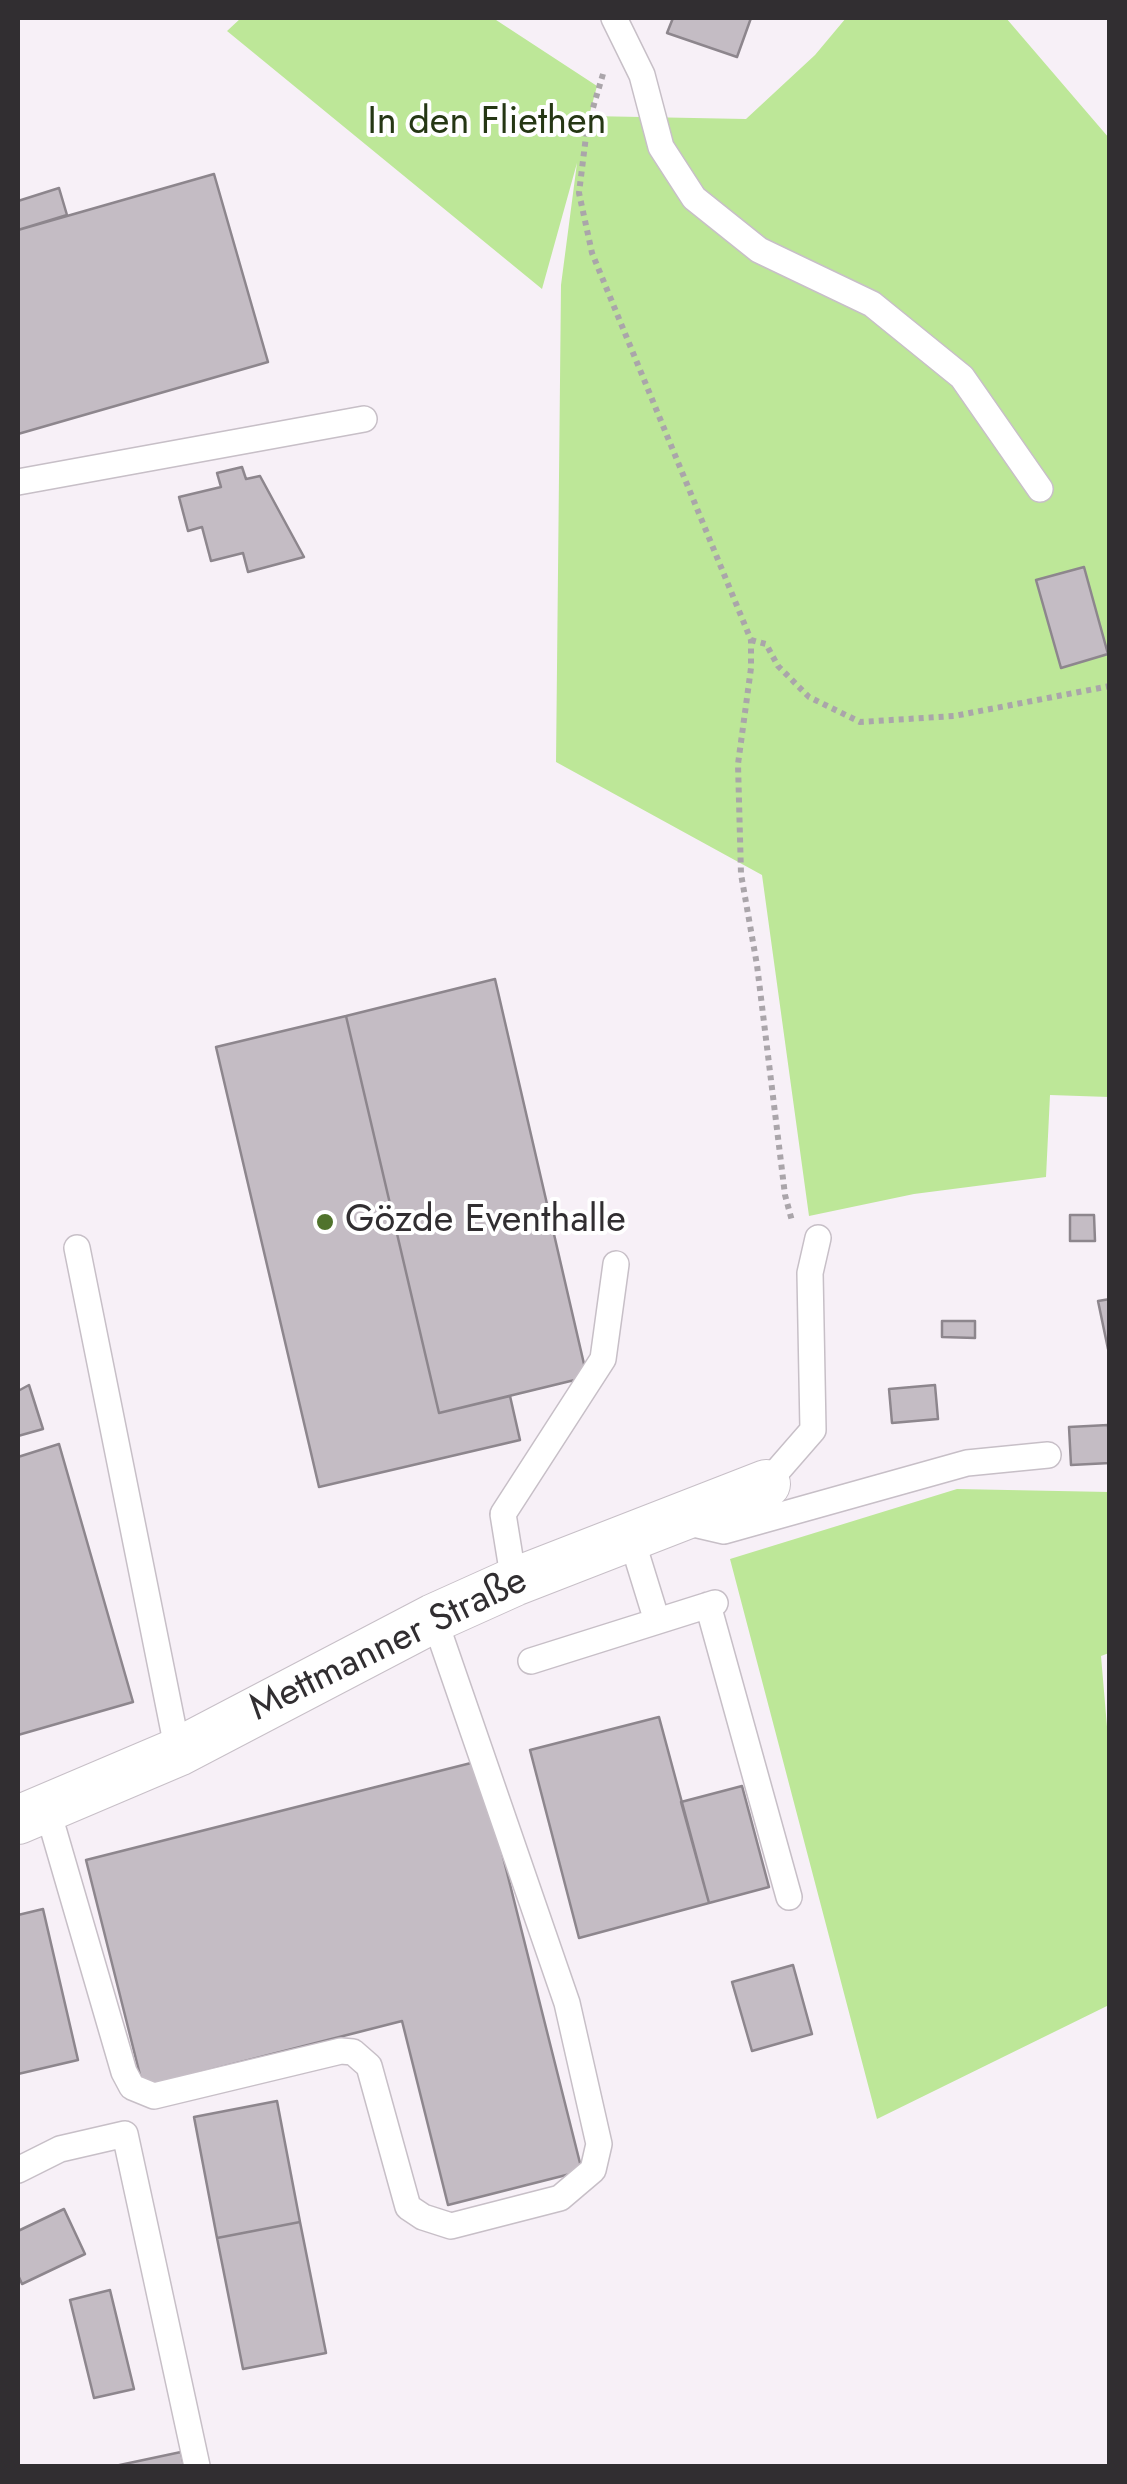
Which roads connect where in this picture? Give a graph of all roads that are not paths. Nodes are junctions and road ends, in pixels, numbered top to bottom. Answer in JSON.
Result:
{"nodes":[{"id":1,"x":615,"y":22,"type":"edge"},
{"id":2,"x":364,"y":419,"type":"dead end"},
{"id":3,"x":18,"y":482,"type":"edge"},
{"id":4,"x":1040,"y":489,"type":"dead end"},
{"id":5,"x":818,"y":1238,"type":"road end"},
{"id":6,"x":78,"y":1248,"type":"dead end"},
{"id":7,"x":616,"y":1264,"type":"dead end"},
{"id":8,"x":1048,"y":1455,"type":"dead end"},
{"id":9,"x":766,"y":1484,"type":"joint"},
{"id":10,"x":676,"y":1520,"type":"junction"},
{"id":11,"x":630,"y":1537,"type":"junction"},
{"id":12,"x":514,"y":1582,"type":"junction"},
{"id":13,"x":434,"y":1618,"type":"junction"},
{"id":14,"x":658,"y":1621,"type":"junction"},
{"id":15,"x":531,"y":1661,"type":"dead end"},
{"id":16,"x":178,"y":1752,"type":"junction"},
{"id":17,"x":32,"y":1814,"type":"edge"},
{"id":18,"x":788,"y":1897,"type":"dead end"},
{"id":19,"x":18,"y":2170,"type":"edge"},
{"id":20,"x":198,"y":2466,"type":"edge"}],
"edges":[{"from":1,"to":4,"type":"lane"},
{"from":2,"to":3,"type":"lane"},
{"from":5,"to":9,"type":"lane"},
{"from":6,"to":16,"type":"lane"},
{"from":7,"to":12,"type":"lane"},
{"from":8,"to":10,"type":"lane"},
{"from":9,"to":10,"type":"street","name":"Mettmanner Straße"},
{"from":10,"to":11,"type":"street","name":"Mettmanner Straße"},
{"from":11,"to":12,"type":"street","name":"Mettmanner Straße"},
{"from":11,"to":14,"type":"lane"},
{"from":12,"to":13,"type":"street","name":"Mettmanner Straße"},
{"from":13,"to":16,"type":"street","name":"Mettmanner Straße"},
{"from":13,"to":17,"type":"lane"},
{"from":14,"to":15,"type":"lane"},
{"from":14,"to":18,"type":"lane"},
{"from":16,"to":17,"type":"street","name":"Mettmanner Straße"},
{"from":19,"to":20,"type":"lane"}]}
